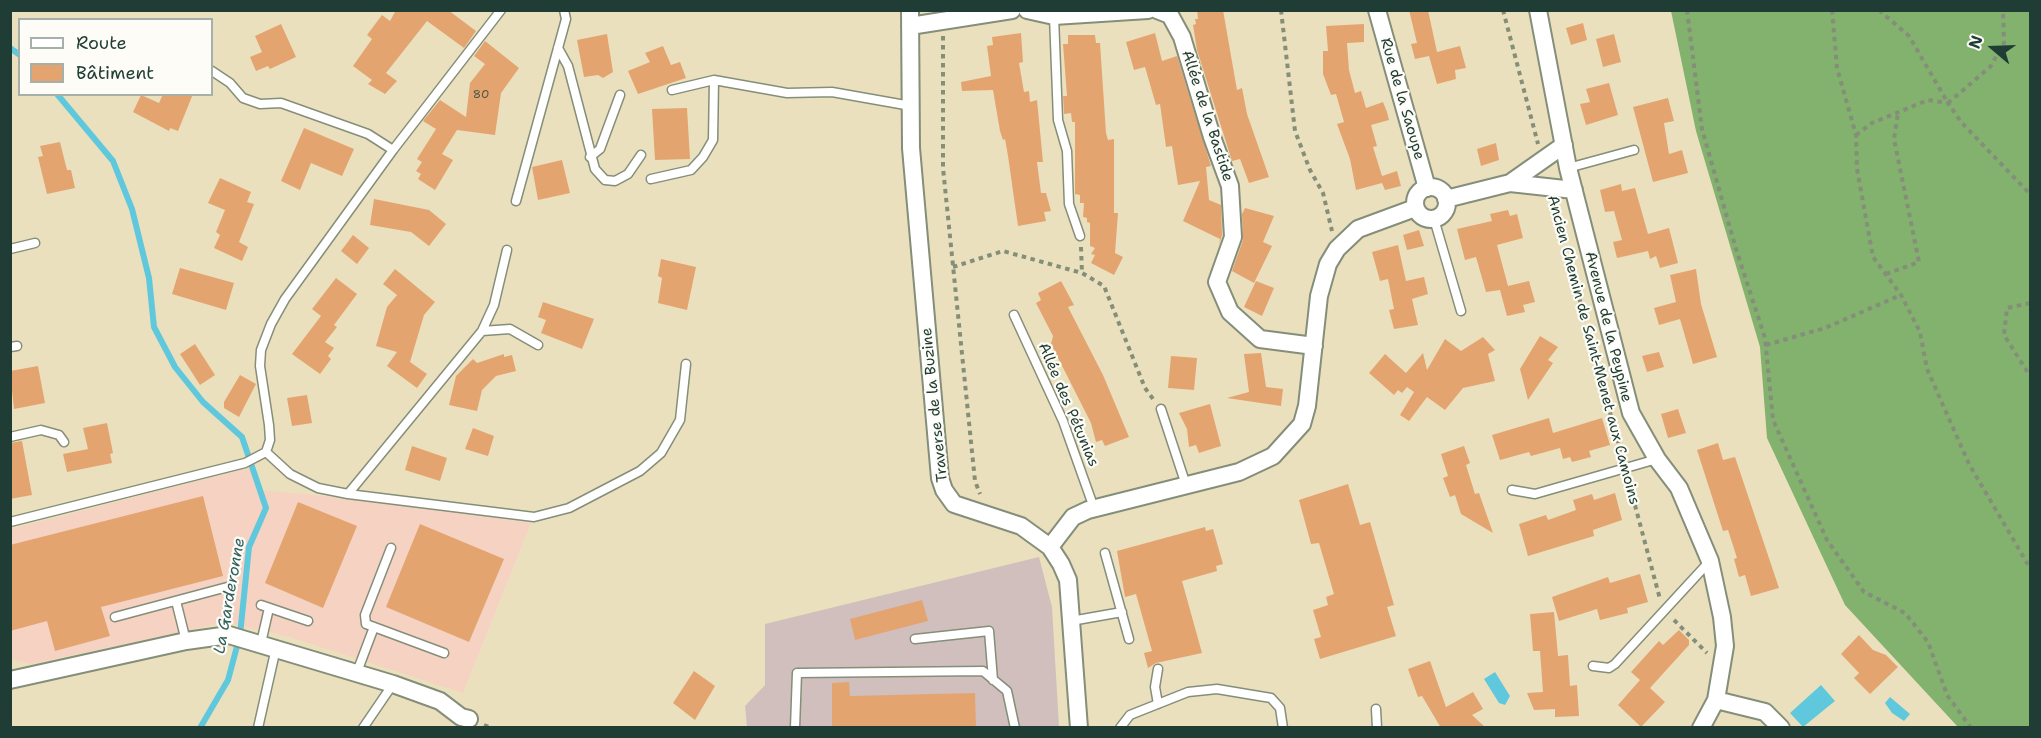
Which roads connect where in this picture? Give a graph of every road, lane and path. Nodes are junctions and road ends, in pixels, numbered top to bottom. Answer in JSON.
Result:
{"nodes":[{"id":1,"x":501,"y":10,"type":"edge"},
{"id":2,"x":564,"y":10,"type":"edge"},
{"id":3,"x":1012,"y":10,"type":"edge"},
{"id":4,"x":1027,"y":10,"type":"edge"},
{"id":5,"x":1148,"y":10,"type":"edge"},
{"id":6,"x":1157,"y":10,"type":"edge"},
{"id":7,"x":1281,"y":10,"type":"edge"},
{"id":8,"x":1377,"y":10,"type":"edge"},
{"id":9,"x":1503,"y":10,"type":"edge"},
{"id":10,"x":1538,"y":10,"type":"edge"},
{"id":11,"x":1687,"y":10,"type":"edge"},
{"id":12,"x":1832,"y":10,"type":"edge"},
{"id":13,"x":1879,"y":10,"type":"edge"},
{"id":14,"x":2003,"y":10,"type":"edge"},
{"id":15,"x":943,"y":16,"type":"edge"},
{"id":16,"x":1054,"y":16,"type":"junction"},
{"id":17,"x":910,"y":18,"type":"edge"},
{"id":18,"x":558,"y":48,"type":"junction"},
{"id":19,"x":213,"y":72,"type":"edge"},
{"id":20,"x":714,"y":80,"type":"junction"},
{"id":21,"x":672,"y":90,"type":"dead end"},
{"id":22,"x":620,"y":95,"type":"dead end"},
{"id":23,"x":1948,"y":103,"type":"junction"},
{"id":24,"x":911,"y":106,"type":"junction"},
{"id":25,"x":1899,"y":112,"type":"junction"},
{"id":26,"x":1856,"y":135,"type":"junction"},
{"id":27,"x":1564,"y":145,"type":"junction"},
{"id":28,"x":393,"y":150,"type":"junction"},
{"id":29,"x":1634,"y":150,"type":"dead end"},
{"id":30,"x":641,"y":155,"type":"dead end"},
{"id":31,"x":590,"y":158,"type":"junction"},
{"id":32,"x":1543,"y":160,"type":"junction"},
{"id":33,"x":1568,"y":168,"type":"junction"},
{"id":34,"x":651,"y":179,"type":"dead end"},
{"id":35,"x":1510,"y":183,"type":"junction"},
{"id":36,"x":1427,"y":188,"type":"junction"},
{"id":37,"x":1549,"y":188,"type":"junction"},
{"id":38,"x":1574,"y":190,"type":"junction"},
{"id":39,"x":2031,"y":194,"type":"edge"},
{"id":40,"x":1446,"y":199,"type":"junction"},
{"id":41,"x":516,"y":201,"type":"dead end"},
{"id":42,"x":1415,"y":208,"type":"junction"},
{"id":43,"x":1434,"y":219,"type":"junction"},
{"id":44,"x":1333,"y":234,"type":"dead end"},
{"id":45,"x":1080,"y":236,"type":"joint"},
{"id":46,"x":35,"y":243,"type":"dead end"},
{"id":47,"x":10,"y":249,"type":"edge"},
{"id":48,"x":507,"y":250,"type":"dead end"},
{"id":49,"x":952,"y":267,"type":"junction"},
{"id":50,"x":1082,"y":273,"type":"junction"},
{"id":51,"x":1886,"y":274,"type":"junction"},
{"id":52,"x":1901,"y":295,"type":"junction"},
{"id":53,"x":2031,"y":303,"type":"edge"},
{"id":54,"x":1461,"y":311,"type":"dead end"},
{"id":55,"x":1014,"y":315,"type":"dead end"},
{"id":56,"x":482,"y":331,"type":"junction"},
{"id":57,"x":538,"y":345,"type":"dead end"},
{"id":58,"x":1766,"y":345,"type":"junction"},
{"id":59,"x":1314,"y":346,"type":"junction"},
{"id":60,"x":686,"y":364,"type":"dead end"},
{"id":61,"x":2031,"y":376,"type":"edge"},
{"id":62,"x":1145,"y":388,"type":"dead end"},
{"id":63,"x":1161,"y":409,"type":"dead end"},
{"id":64,"x":10,"y":437,"type":"edge"},
{"id":65,"x":64,"y":442,"type":"dead end"},
{"id":66,"x":266,"y":452,"type":"junction"},
{"id":67,"x":1657,"y":459,"type":"junction"},
{"id":68,"x":1625,"y":468,"type":"junction"},
{"id":69,"x":1186,"y":485,"type":"junction"},
{"id":70,"x":1512,"y":490,"type":"dead end"},
{"id":71,"x":348,"y":494,"type":"junction"},
{"id":72,"x":1094,"y":508,"type":"junction"},
{"id":73,"x":990,"y":517,"type":"junction"},
{"id":74,"x":10,"y":522,"type":"edge"},
{"id":75,"x":1050,"y":546,"type":"junction"},
{"id":76,"x":392,"y":548,"type":"dead end"},
{"id":77,"x":1105,"y":553,"type":"dead end"},
{"id":78,"x":1710,"y":561,"type":"junction"},
{"id":79,"x":2031,"y":568,"type":"edge"},
{"id":80,"x":231,"y":586,"type":"dead end"},
{"id":81,"x":176,"y":601,"type":"junction"},
{"id":82,"x":1666,"y":609,"type":"junction"},
{"id":83,"x":1122,"y":612,"type":"junction"},
{"id":84,"x":115,"y":617,"type":"dead end"},
{"id":85,"x":308,"y":621,"type":"dead end"},
{"id":86,"x":1071,"y":621,"type":"junction"},
{"id":87,"x":374,"y":627,"type":"junction"},
{"id":88,"x":915,"y":639,"type":"dead end"},
{"id":89,"x":1129,"y":639,"type":"dead end"},
{"id":90,"x":186,"y":641,"type":"junction"},
{"id":91,"x":264,"y":643,"type":"junction"},
{"id":92,"x":444,"y":653,"type":"dead end"},
{"id":93,"x":1593,"y":666,"type":"dead end"},
{"id":94,"x":1722,"y":668,"type":"junction"},
{"id":95,"x":1158,"y":669,"type":"dead end"},
{"id":96,"x":357,"y":672,"type":"junction"},
{"id":97,"x":13,"y":678,"type":"edge"},
{"id":98,"x":993,"y":680,"type":"junction"},
{"id":99,"x":393,"y":684,"type":"junction"},
{"id":100,"x":1716,"y":700,"type":"junction"},
{"id":101,"x":1158,"y":704,"type":"junction"},
{"id":102,"x":1376,"y":709,"type":"dead end"},
{"id":103,"x":464,"y":721,"type":"edge"},
{"id":104,"x":258,"y":728,"type":"edge"},
{"id":105,"x":363,"y":728,"type":"edge"},
{"id":106,"x":795,"y":728,"type":"edge"},
{"id":107,"x":1015,"y":728,"type":"edge"},
{"id":108,"x":1079,"y":728,"type":"edge"},
{"id":109,"x":1120,"y":728,"type":"edge"},
{"id":110,"x":1283,"y":728,"type":"edge"},
{"id":111,"x":1377,"y":728,"type":"edge"},
{"id":112,"x":1701,"y":728,"type":"edge"},
{"id":113,"x":1781,"y":728,"type":"edge"},
{"id":114,"x":1971,"y":728,"type":"edge"}],
"edges":[{"from":1,"to":28,"type":"lane"},
{"from":2,"to":18,"type":"lane"},
{"from":3,"to":15,"type":"street"},
{"from":4,"to":16,"type":"street"},
{"from":5,"to":16,"type":"street"},
{"from":6,"to":59,"type":"street","name":"Allée de la Bastide"},
{"from":7,"to":44,"type":"path"},
{"from":8,"to":36,"type":"street","name":"Rue de la Saoupe"},
{"from":9,"to":32,"type":"path"},
{"from":10,"to":27,"type":"street"},
{"from":11,"to":58,"type":"path"},
{"from":12,"to":26,"type":"path"},
{"from":13,"to":23,"type":"path"},
{"from":14,"to":23,"type":"path"},
{"from":15,"to":17,"type":"street"},
{"from":15,"to":49,"type":"path"},
{"from":16,"to":45,"type":"lane"},
{"from":17,"to":24,"type":"street","name":"Traverse de la Buzine"},
{"from":18,"to":31,"type":"lane"},
{"from":18,"to":41,"type":"lane"},
{"from":19,"to":28,"type":"lane"},
{"from":20,"to":21,"type":"lane"},
{"from":20,"to":24,"type":"lane"},
{"from":20,"to":34,"type":"lane"},
{"from":22,"to":31,"type":"lane"},
{"from":23,"to":25,"type":"path"},
{"from":23,"to":39,"type":"path"},
{"from":24,"to":73,"type":"street","name":"Traverse de la Buzine"},
{"from":25,"to":26,"type":"path"},
{"from":25,"to":51,"type":"path"},
{"from":26,"to":51,"type":"path"},
{"from":27,"to":32,"type":"street"},
{"from":27,"to":33,"type":"street"},
{"from":28,"to":66,"type":"lane"},
{"from":29,"to":33,"type":"lane"},
{"from":30,"to":31,"type":"lane"},
{"from":32,"to":35,"type":"street"},
{"from":33,"to":38,"type":"street","name":"Avenue de la Peypine"},
{"from":35,"to":37,"type":"street"},
{"from":35,"to":40,"type":"street"},
{"from":36,"to":40,"type":"street"},
{"from":36,"to":42,"type":"street"},
{"from":37,"to":38,"type":"street"},
{"from":37,"to":68,"type":"path","name":"Ancien Chemin de Saint-Menet aux Camoins"},
{"from":38,"to":67,"type":"street","name":"Avenue de la Peypine"},
{"from":40,"to":43,"type":"street"},
{"from":42,"to":43,"type":"street"},
{"from":42,"to":59,"type":"street"},
{"from":43,"to":54,"type":"lane"},
{"from":45,"to":50,"type":"path"},
{"from":46,"to":47,"type":"lane"},
{"from":48,"to":56,"type":"lane"},
{"from":49,"to":50,"type":"path"},
{"from":49,"to":73,"type":"path"},
{"from":50,"to":62,"type":"path"},
{"from":51,"to":52,"type":"path"},
{"from":52,"to":58,"type":"path"},
{"from":52,"to":79,"type":"path"},
{"from":53,"to":61,"type":"path"},
{"from":55,"to":72,"type":"lane","name":"Allée des Pétunias"},
{"from":56,"to":57,"type":"lane"},
{"from":56,"to":71,"type":"lane"},
{"from":58,"to":114,"type":"path"},
{"from":59,"to":69,"type":"street"},
{"from":60,"to":71,"type":"lane"},
{"from":63,"to":69,"type":"lane"},
{"from":64,"to":65,"type":"lane"},
{"from":66,"to":71,"type":"lane"},
{"from":66,"to":74,"type":"lane"},
{"from":67,"to":68,"type":"lane"},
{"from":67,"to":78,"type":"street","name":"Avenue de la Peypine"},
{"from":68,"to":70,"type":"lane"},
{"from":68,"to":82,"type":"path","name":"Ancien Chemin de Saint-Menet aux Camoins"},
{"from":69,"to":72,"type":"street"},
{"from":72,"to":75,"type":"street"},
{"from":73,"to":75,"type":"street","name":"Traverse de la Buzine"},
{"from":75,"to":86,"type":"street","name":"Traverse de la Buzine"},
{"from":76,"to":87,"type":"lane"},
{"from":77,"to":83,"type":"lane"},
{"from":78,"to":82,"type":"lane"},
{"from":78,"to":94,"type":"street","name":"Avenue de la Peypine"},
{"from":80,"to":81,"type":"lane"},
{"from":81,"to":84,"type":"lane"},
{"from":81,"to":90,"type":"lane"},
{"from":82,"to":93,"type":"lane"},
{"from":82,"to":94,"type":"path","name":"Ancien Chemin de Saint-Menet aux Camoins"},
{"from":83,"to":86,"type":"lane"},
{"from":83,"to":89,"type":"lane"},
{"from":85,"to":91,"type":"lane"},
{"from":86,"to":108,"type":"street","name":"Traverse de la Buzine"},
{"from":87,"to":92,"type":"lane"},
{"from":87,"to":96,"type":"lane"},
{"from":88,"to":98,"type":"lane"},
{"from":90,"to":91,"type":"street"},
{"from":90,"to":97,"type":"street"},
{"from":91,"to":96,"type":"street"},
{"from":91,"to":104,"type":"lane"},
{"from":94,"to":100,"type":"street","name":"Avenue de la Peypine"},
{"from":95,"to":101,"type":"lane"},
{"from":96,"to":99,"type":"street"},
{"from":98,"to":106,"type":"lane"},
{"from":98,"to":107,"type":"lane"},
{"from":99,"to":103,"type":"street"},
{"from":99,"to":105,"type":"lane"},
{"from":100,"to":112,"type":"street","name":"Avenue de la Peypine"},
{"from":100,"to":113,"type":"street"},
{"from":101,"to":109,"type":"lane"},
{"from":101,"to":110,"type":"lane"},
{"from":102,"to":111,"type":"lane"}]}
